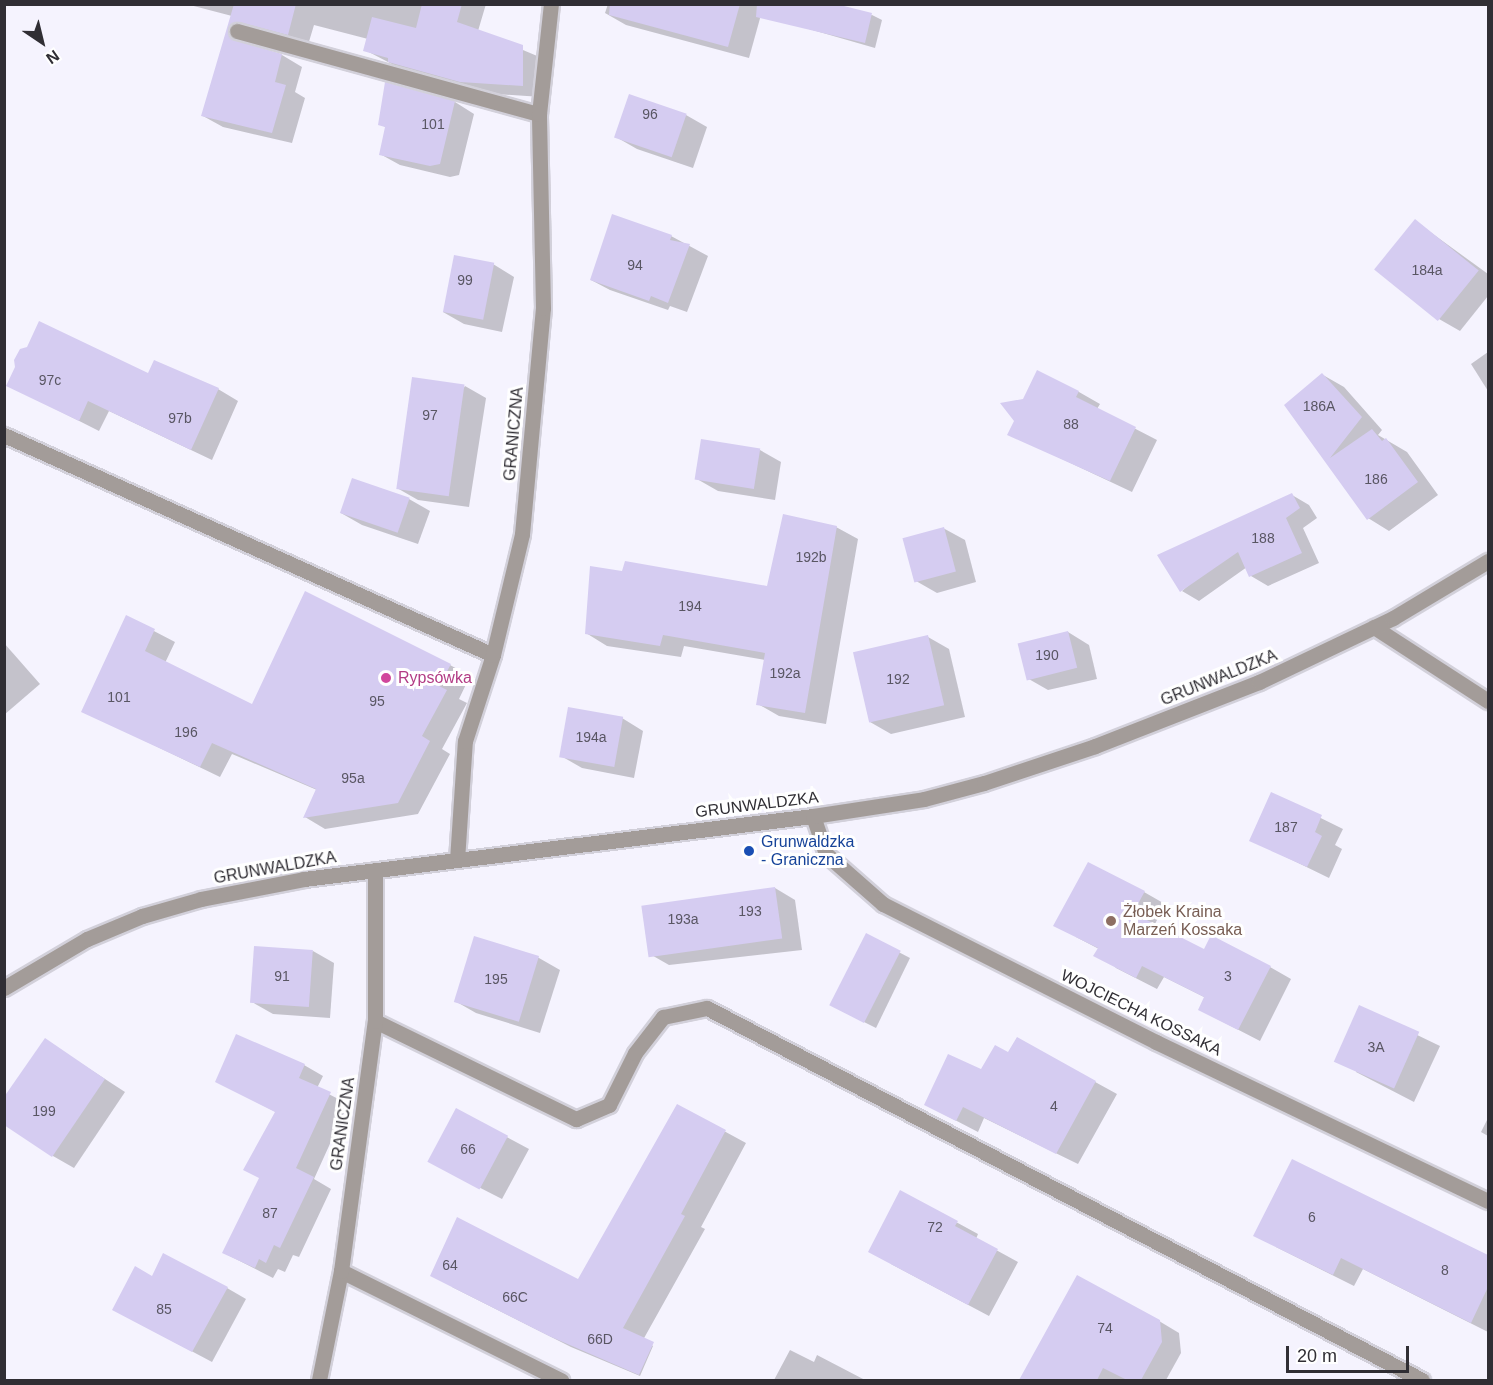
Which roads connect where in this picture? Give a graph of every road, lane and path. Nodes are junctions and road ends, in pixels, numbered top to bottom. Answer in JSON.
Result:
{"nodes":[{"id":1,"x":550,"y":4,"type":"edge"},
{"id":2,"x":237,"y":31,"type":"dead end"},
{"id":3,"x":539,"y":114,"type":"junction"},
{"id":4,"x":4,"y":435,"type":"edge"},
{"id":5,"x":1488,"y":561,"type":"edge"},
{"id":6,"x":1374,"y":627,"type":"junction"},
{"id":7,"x":494,"y":655,"type":"junction"},
{"id":8,"x":1488,"y":701,"type":"edge"},
{"id":9,"x":813,"y":816,"type":"junction"},
{"id":10,"x":457,"y":860,"type":"junction"},
{"id":11,"x":375,"y":870,"type":"junction"},
{"id":12,"x":4,"y":988,"type":"edge"},
{"id":13,"x":375,"y":1021,"type":"junction"},
{"id":14,"x":1488,"y":1201,"type":"edge"},
{"id":15,"x":341,"y":1271,"type":"junction"},
{"id":16,"x":319,"y":1380,"type":"edge"},
{"id":17,"x":561,"y":1380,"type":"edge"},
{"id":18,"x":1422,"y":1380,"type":"edge"}],
"edges":[{"from":1,"to":3,"type":"street","name":"GRANICZNA"},
{"from":2,"to":3,"type":"street"},
{"from":3,"to":7,"type":"street","name":"GRANICZNA"},
{"from":4,"to":7,"type":"street"},
{"from":5,"to":6,"type":"street","name":"GRUNWALDZKA"},
{"from":6,"to":8,"type":"street"},
{"from":6,"to":9,"type":"street","name":"GRUNWALDZKA"},
{"from":7,"to":10,"type":"street","name":"GRANICZNA"},
{"from":9,"to":10,"type":"street","name":"GRUNWALDZKA"},
{"from":9,"to":14,"type":"street","name":"WOJCIECHA KOSSAKA"},
{"from":10,"to":11,"type":"street","name":"GRUNWALDZKA"},
{"from":11,"to":12,"type":"street","name":"GRUNWALDZKA"},
{"from":11,"to":13,"type":"street","name":"GRANICZNA"},
{"from":13,"to":15,"type":"street","name":"GRANICZNA"},
{"from":13,"to":18,"type":"street"},
{"from":15,"to":16,"type":"street","name":"GRANICZNA"},
{"from":15,"to":17,"type":"street"}]}
